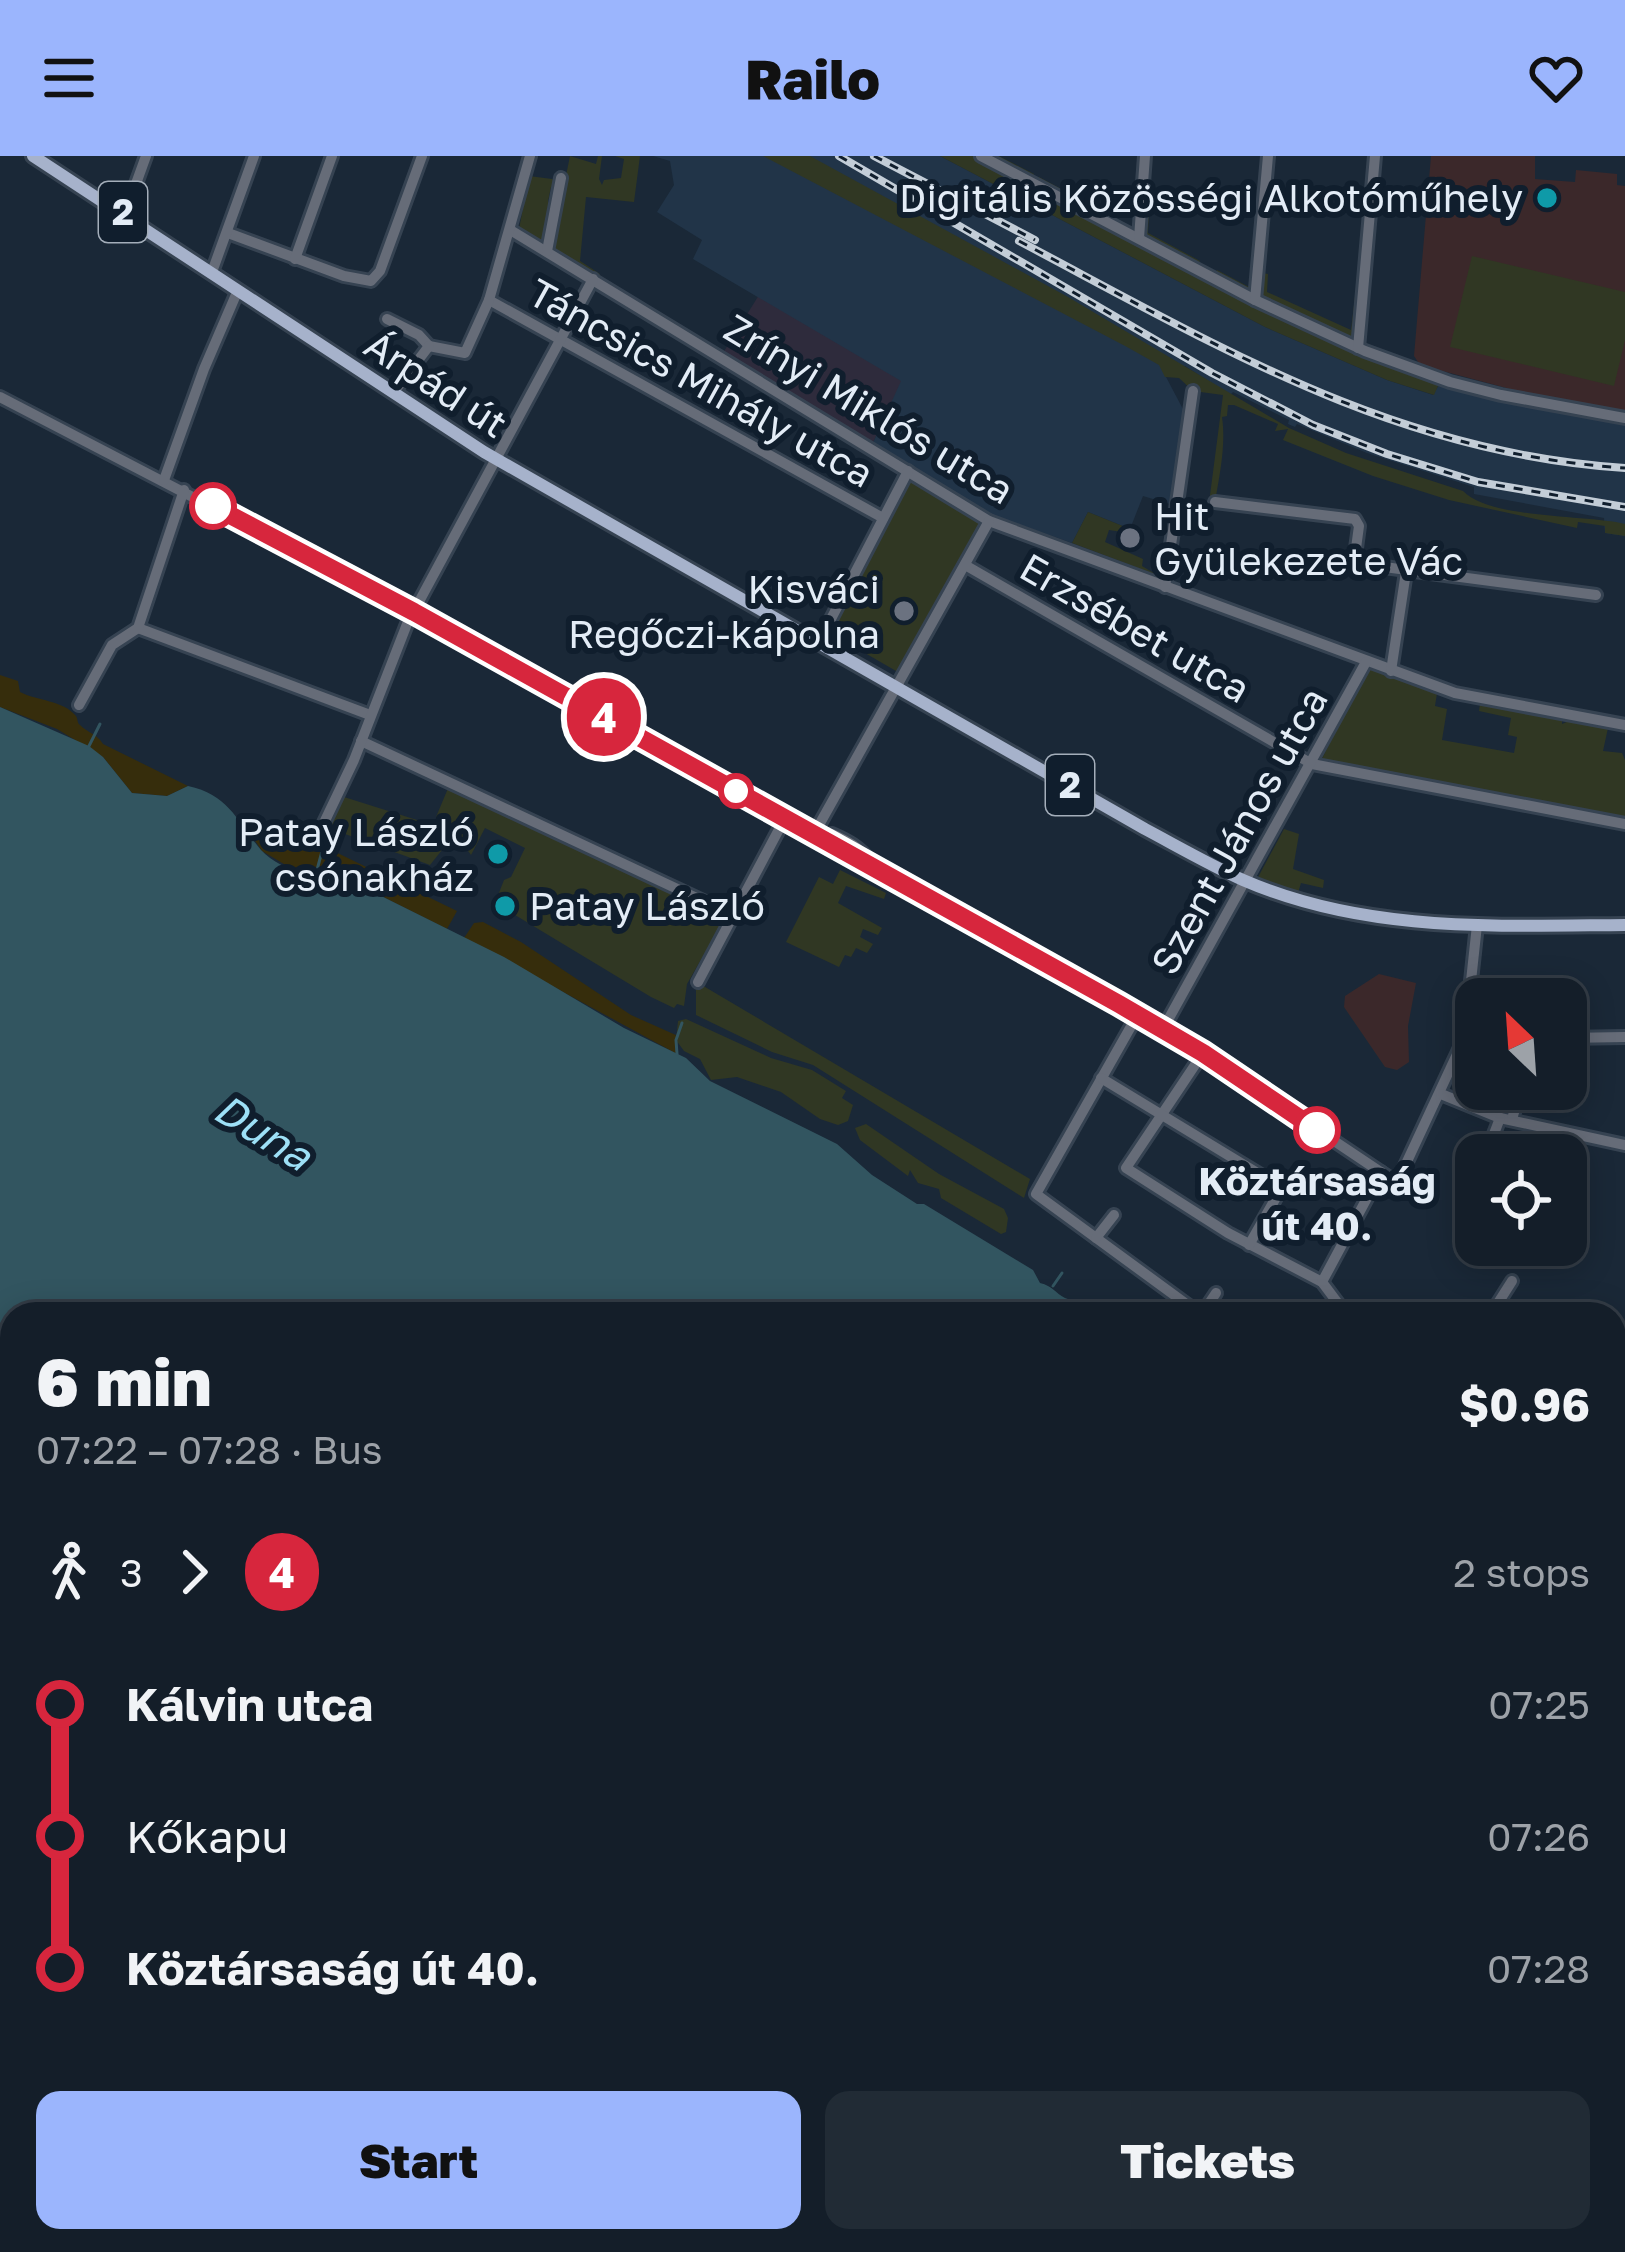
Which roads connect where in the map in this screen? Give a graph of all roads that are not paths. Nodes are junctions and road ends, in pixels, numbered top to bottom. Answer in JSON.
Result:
{"nodes":[{"id":1,"x":33,"y":156,"type":"edge"},
{"id":2,"x":146,"y":156,"type":"edge"},
{"id":3,"x":254,"y":156,"type":"edge"},
{"id":4,"x":332,"y":156,"type":"edge"},
{"id":5,"x":422,"y":156,"type":"edge"},
{"id":6,"x":530,"y":156,"type":"edge"},
{"id":7,"x":981,"y":156,"type":"edge"},
{"id":8,"x":1145,"y":156,"type":"edge"},
{"id":9,"x":1268,"y":156,"type":"edge"},
{"id":10,"x":1375,"y":156,"type":"edge"},
{"id":11,"x":995,"y":160,"type":"edge"},
{"id":12,"x":562,"y":178,"type":"dead end"},
{"id":13,"x":125,"y":214,"type":"junction"},
{"id":14,"x":512,"y":231,"type":"junction"},
{"id":15,"x":228,"y":233,"type":"junction"},
{"id":16,"x":1139,"y":238,"type":"junction"},
{"id":17,"x":548,"y":251,"type":"junction"},
{"id":18,"x":295,"y":259,"type":"junction"},
{"id":19,"x":212,"y":272,"type":"junction"},
{"id":20,"x":593,"y":279,"type":"junction"},
{"id":21,"x":238,"y":290,"type":"junction"},
{"id":22,"x":489,"y":300,"type":"junction"},
{"id":23,"x":1255,"y":300,"type":"junction"},
{"id":24,"x":387,"y":320,"type":"dead end"},
{"id":25,"x":560,"y":338,"type":"junction"},
{"id":26,"x":429,"y":346,"type":"junction"},
{"id":27,"x":1358,"y":348,"type":"junction"},
{"id":28,"x":1193,"y":391,"type":"dead end"},
{"id":29,"x":393,"y":393,"type":"junction"},
{"id":30,"x":0,"y":397,"type":"edge"},
{"id":31,"x":1625,"y":418,"type":"edge"},
{"id":32,"x":494,"y":458,"type":"junction"},
{"id":33,"x":908,"y":471,"type":"junction"},
{"id":34,"x":164,"y":480,"type":"junction"},
{"id":35,"x":184,"y":490,"type":"junction"},
{"id":36,"x":1215,"y":502,"type":"dead end"},
{"id":37,"x":883,"y":518,"type":"junction"},
{"id":38,"x":988,"y":521,"type":"junction"},
{"id":39,"x":964,"y":565,"type":"junction"},
{"id":40,"x":1406,"y":572,"type":"junction"},
{"id":41,"x":1165,"y":587,"type":"junction"},
{"id":42,"x":1596,"y":596,"type":"dead end"},
{"id":43,"x":414,"y":612,"type":"junction"},
{"id":44,"x":138,"y":628,"type":"junction"},
{"id":45,"x":819,"y":642,"type":"junction"},
{"id":46,"x":1366,"y":662,"type":"junction"},
{"id":47,"x":1391,"y":670,"type":"junction"},
{"id":48,"x":896,"y":685,"type":"junction"},
{"id":49,"x":79,"y":705,"type":"dead end"},
{"id":50,"x":370,"y":715,"type":"junction"},
{"id":51,"x":1625,"y":725,"type":"edge"},
{"id":52,"x":361,"y":741,"type":"junction"},
{"id":53,"x":1312,"y":764,"type":"junction"},
{"id":54,"x":784,"y":818,"type":"junction"},
{"id":55,"x":1625,"y":824,"type":"edge"},
{"id":56,"x":321,"y":829,"type":"dead end"},
{"id":57,"x":818,"y":836,"type":"junction"},
{"id":58,"x":876,"y":868,"type":"junction"},
{"id":59,"x":1246,"y":881,"type":"junction"},
{"id":60,"x":733,"y":916,"type":"junction"},
{"id":61,"x":1625,"y":925,"type":"edge"},
{"id":62,"x":1478,"y":926,"type":"junction"},
{"id":63,"x":1474,"y":978,"type":"edge"},
{"id":64,"x":698,"y":982,"type":"dead end"},
{"id":65,"x":1138,"y":1014,"type":"junction"},
{"id":66,"x":1163,"y":1029,"type":"junction"},
{"id":67,"x":1625,"y":1037,"type":"edge"},
{"id":68,"x":1587,"y":1038,"type":"edge"},
{"id":69,"x":1203,"y":1053,"type":"junction"},
{"id":70,"x":1455,"y":1067,"type":"edge"},
{"id":71,"x":1101,"y":1078,"type":"junction"},
{"id":72,"x":1441,"y":1094,"type":"junction"},
{"id":73,"x":1511,"y":1110,"type":"edge"},
{"id":74,"x":1160,"y":1116,"type":"junction"},
{"id":75,"x":1506,"y":1119,"type":"junction"},
{"id":76,"x":1498,"y":1134,"type":"edge"},
{"id":77,"x":1625,"y":1145,"type":"edge"},
{"id":78,"x":1381,"y":1172,"type":"junction"},
{"id":79,"x":1114,"y":1215,"type":"dead end"},
{"id":80,"x":1096,"y":1238,"type":"junction"},
{"id":81,"x":1249,"y":1245,"type":"junction"},
{"id":82,"x":1512,"y":1281,"type":"dead end"},
{"id":83,"x":1322,"y":1282,"type":"junction"},
{"id":84,"x":1216,"y":1293,"type":"dead end"},
{"id":85,"x":1184,"y":1302,"type":"edge"},
{"id":86,"x":1210,"y":1302,"type":"edge"},
{"id":87,"x":1337,"y":1302,"type":"edge"},
{"id":88,"x":1498,"y":1302,"type":"edge"}],
"edges":[{"from":1,"to":13,"type":"main road","name":"Árpád út","number":"2"},
{"from":2,"to":13,"type":"street"},
{"from":3,"to":15,"type":"street"},
{"from":4,"to":18,"type":"street"},
{"from":5,"to":18,"type":"street"},
{"from":6,"to":14,"type":"street"},
{"from":7,"to":11,"type":"street"},
{"from":8,"to":16,"type":"street"},
{"from":9,"to":23,"type":"street"},
{"from":10,"to":27,"type":"street"},
{"from":11,"to":16,"type":"street"},
{"from":12,"to":17,"type":"street"},
{"from":13,"to":19,"type":"main road","name":"Árpád út","number":"2"},
{"from":14,"to":17,"type":"street","name":"Zrínyi Miklós utca"},
{"from":14,"to":22,"type":"street"},
{"from":15,"to":18,"type":"street"},
{"from":15,"to":19,"type":"street"},
{"from":16,"to":23,"type":"street"},
{"from":17,"to":20,"type":"street","name":"Zrínyi Miklós utca"},
{"from":19,"to":21,"type":"main road","name":"Árpád út","number":"2"},
{"from":20,"to":25,"type":"street"},
{"from":20,"to":33,"type":"street","name":"Zrínyi Miklós utca"},
{"from":21,"to":29,"type":"main road","name":"Árpád út","number":"2"},
{"from":21,"to":34,"type":"street"},
{"from":22,"to":25,"type":"street","name":"Táncsics Mihály utca"},
{"from":22,"to":26,"type":"street"},
{"from":23,"to":27,"type":"street"},
{"from":24,"to":26,"type":"street"},
{"from":25,"to":32,"type":"street"},
{"from":25,"to":37,"type":"street","name":"Táncsics Mihály utca"},
{"from":26,"to":29,"type":"street"},
{"from":27,"to":31,"type":"street"},
{"from":28,"to":41,"type":"street"},
{"from":29,"to":32,"type":"main road","name":"Árpád út","number":"2"},
{"from":30,"to":34,"type":"street"},
{"from":32,"to":43,"type":"street"},
{"from":32,"to":45,"type":"main road","name":"Árpád út","number":"2"},
{"from":33,"to":37,"type":"street"},
{"from":33,"to":38,"type":"street","name":"Zrínyi Miklós utca"},
{"from":34,"to":35,"type":"street"},
{"from":35,"to":43,"type":"street"},
{"from":35,"to":44,"type":"street"},
{"from":36,"to":40,"type":"street"},
{"from":37,"to":45,"type":"street"},
{"from":38,"to":39,"type":"street"},
{"from":38,"to":41,"type":"street","name":"Zrínyi Miklós utca"},
{"from":39,"to":48,"type":"street"},
{"from":39,"to":53,"type":"street","name":"Erzsébet utca"},
{"from":40,"to":42,"type":"street"},
{"from":40,"to":47,"type":"street"},
{"from":41,"to":46,"type":"street","name":"Zrínyi Miklós utca"},
{"from":43,"to":50,"type":"street"},
{"from":43,"to":54,"type":"street"},
{"from":44,"to":49,"type":"street"},
{"from":44,"to":50,"type":"street"},
{"from":45,"to":48,"type":"main road","number":"2"},
{"from":46,"to":47,"type":"street","name":"Zrínyi Miklós utca"},
{"from":46,"to":53,"type":"street","name":"Szent János utca"},
{"from":47,"to":51,"type":"street","name":"Zrínyi Miklós utca"},
{"from":48,"to":57,"type":"street"},
{"from":48,"to":59,"type":"main road","number":"2"},
{"from":50,"to":52,"type":"street"},
{"from":52,"to":56,"type":"street"},
{"from":52,"to":60,"type":"street"},
{"from":53,"to":55,"type":"street","name":"Erzsébet utca"},
{"from":53,"to":59,"type":"street","name":"Szent János utca"},
{"from":54,"to":57,"type":"street"},
{"from":54,"to":60,"type":"street"},
{"from":57,"to":58,"type":"street"},
{"from":57,"to":58,"type":"street"},
{"from":58,"to":65,"type":"street"},
{"from":59,"to":62,"type":"main road","number":"2"},
{"from":59,"to":66,"type":"street","name":"Szent János utca"},
{"from":60,"to":64,"type":"street"},
{"from":61,"to":62,"type":"main road","number":"2"},
{"from":62,"to":63,"type":"street"},
{"from":65,"to":66,"type":"street"},
{"from":65,"to":71,"type":"street"},
{"from":66,"to":69,"type":"street"},
{"from":67,"to":68,"type":"street"},
{"from":69,"to":74,"type":"street"},
{"from":69,"to":78,"type":"street"},
{"from":70,"to":72,"type":"street"},
{"from":71,"to":74,"type":"street"},
{"from":71,"to":80,"type":"street"},
{"from":72,"to":75,"type":"street"},
{"from":72,"to":78,"type":"street"},
{"from":73,"to":75,"type":"street"},
{"from":74,"to":81,"type":"street"},
{"from":74,"to":81,"type":"street"},
{"from":75,"to":76,"type":"street"},
{"from":75,"to":77,"type":"street"},
{"from":78,"to":83,"type":"street"},
{"from":79,"to":80,"type":"street"},
{"from":80,"to":85,"type":"street"},
{"from":81,"to":83,"type":"street"},
{"from":82,"to":88,"type":"street"},
{"from":83,"to":87,"type":"street"},
{"from":84,"to":86,"type":"street"}]}
